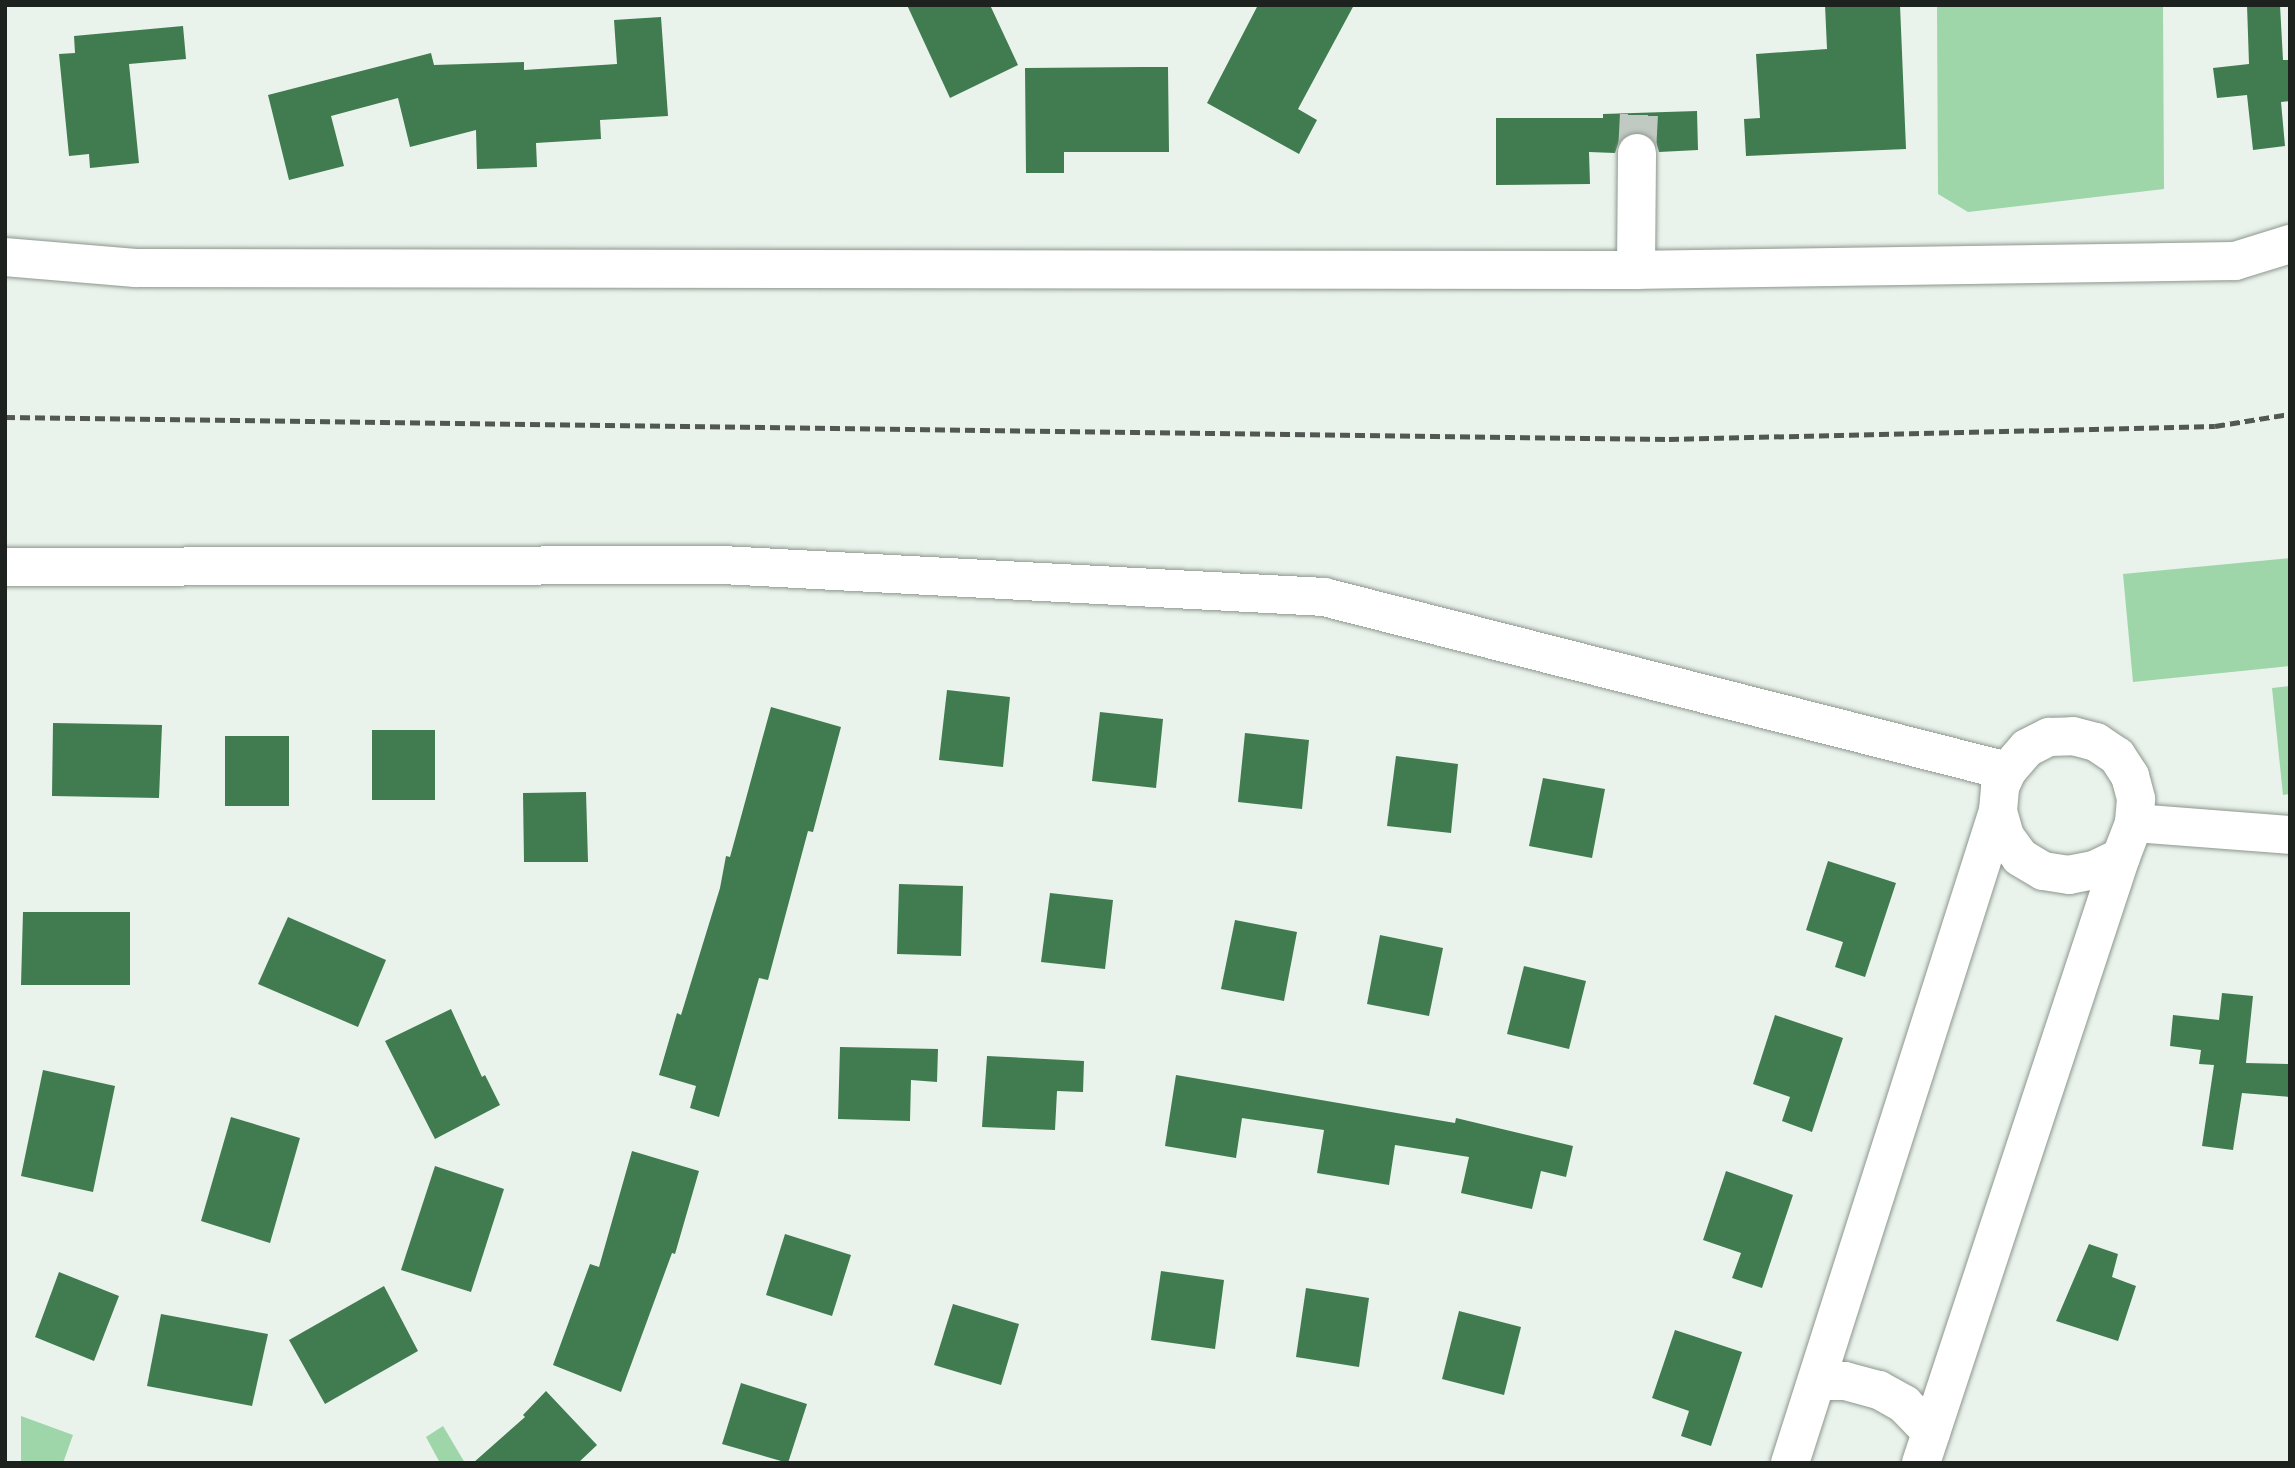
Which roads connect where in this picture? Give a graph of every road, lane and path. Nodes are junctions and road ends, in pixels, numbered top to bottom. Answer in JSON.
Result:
{"nodes":[{"id":1,"x":1637,"y":153,"type":"tunnel mouth"},
{"id":2,"x":2290,"y":244,"type":"edge"},
{"id":3,"x":5,"y":257,"type":"edge"},
{"id":4,"x":1636,"y":270,"type":"junction"},
{"id":5,"x":5,"y":567,"type":"edge"},
{"id":6,"x":2007,"y":771,"type":"junction"},
{"id":7,"x":1998,"y":811,"type":"junction"},
{"id":8,"x":2290,"y":835,"type":"edge"},
{"id":9,"x":2128,"y":840,"type":"junction"},
{"id":10,"x":1816,"y":1381,"type":"junction"},
{"id":11,"x":1926,"y":1448,"type":"edge"},
{"id":12,"x":1790,"y":1463,"type":"edge"}],
"edges":[{"from":1,"to":4,"type":"street"},
{"from":2,"to":4,"type":"street"},
{"from":3,"to":4,"type":"street"},
{"from":5,"to":6,"type":"street"},
{"from":6,"to":7,"type":"street"},
{"from":6,"to":9,"type":"street"},
{"from":7,"to":9,"type":"street"},
{"from":7,"to":10,"type":"street"},
{"from":8,"to":9,"type":"street"},
{"from":9,"to":11,"type":"street"},
{"from":10,"to":11,"type":"street"},
{"from":10,"to":12,"type":"street"}]}
